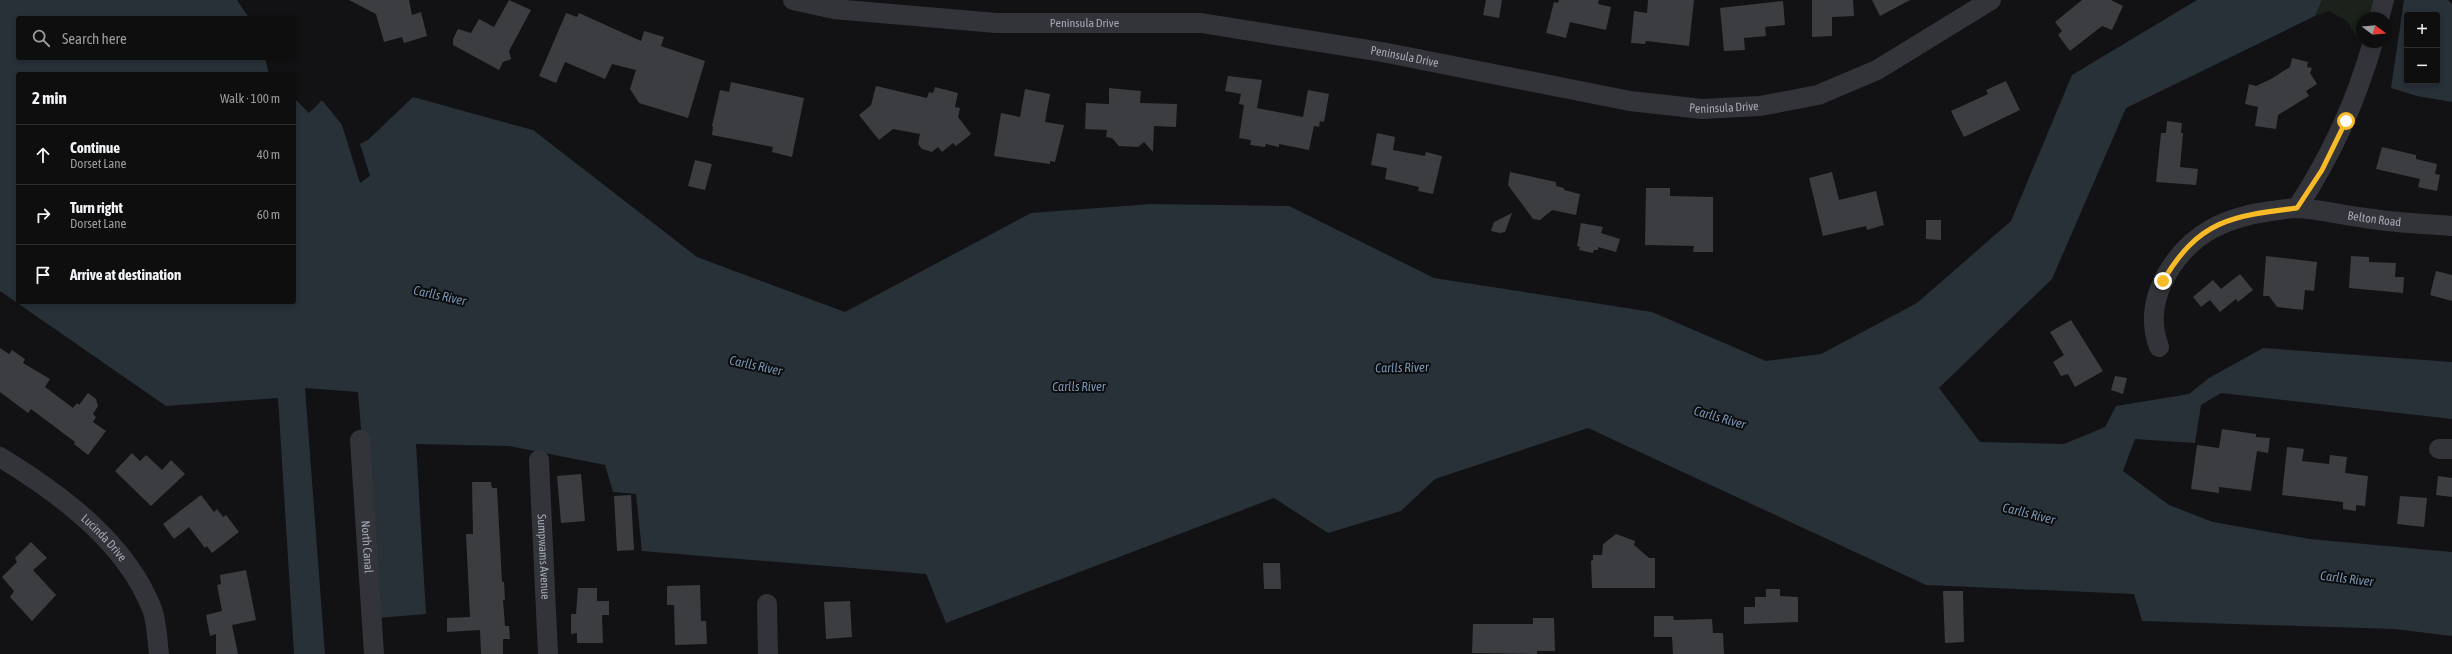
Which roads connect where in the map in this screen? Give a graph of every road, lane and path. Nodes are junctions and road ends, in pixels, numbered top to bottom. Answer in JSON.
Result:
{"nodes":[{"id":1,"x":793,"y":0,"type":"edge"},
{"id":2,"x":1991,"y":0,"type":"edge"},
{"id":3,"x":2384,"y":0,"type":"edge"},
{"id":4,"x":2381,"y":12,"type":"edge"},
{"id":5,"x":2371,"y":48,"type":"edge"},
{"id":6,"x":2297,"y":208,"type":"junction"},
{"id":7,"x":2452,"y":226,"type":"edge"},
{"id":8,"x":2159,"y":347,"type":"dead end"},
{"id":9,"x":360,"y":440,"type":"dead end"},
{"id":10,"x":0,"y":457,"type":"edge"},
{"id":11,"x":539,"y":460,"type":"dead end"},
{"id":12,"x":767,"y":604,"type":"dead end"},
{"id":13,"x":159,"y":654,"type":"edge"},
{"id":14,"x":374,"y":654,"type":"edge"},
{"id":15,"x":548,"y":654,"type":"edge"},
{"id":16,"x":768,"y":654,"type":"edge"}],
"edges":[{"from":1,"to":2,"type":"street","name":"Peninsula Drive"},
{"from":3,"to":4,"type":"street"},
{"from":5,"to":6,"type":"street"},
{"from":6,"to":7,"type":"street","name":"Belton Road"},
{"from":6,"to":8,"type":"street","name":"Belton Road"},
{"from":9,"to":14,"type":"street","name":"North Canal"},
{"from":10,"to":13,"type":"street","name":"Lucinda Drive"},
{"from":11,"to":15,"type":"street","name":"Sumpwams Avenue"},
{"from":12,"to":16,"type":"street"}]}
